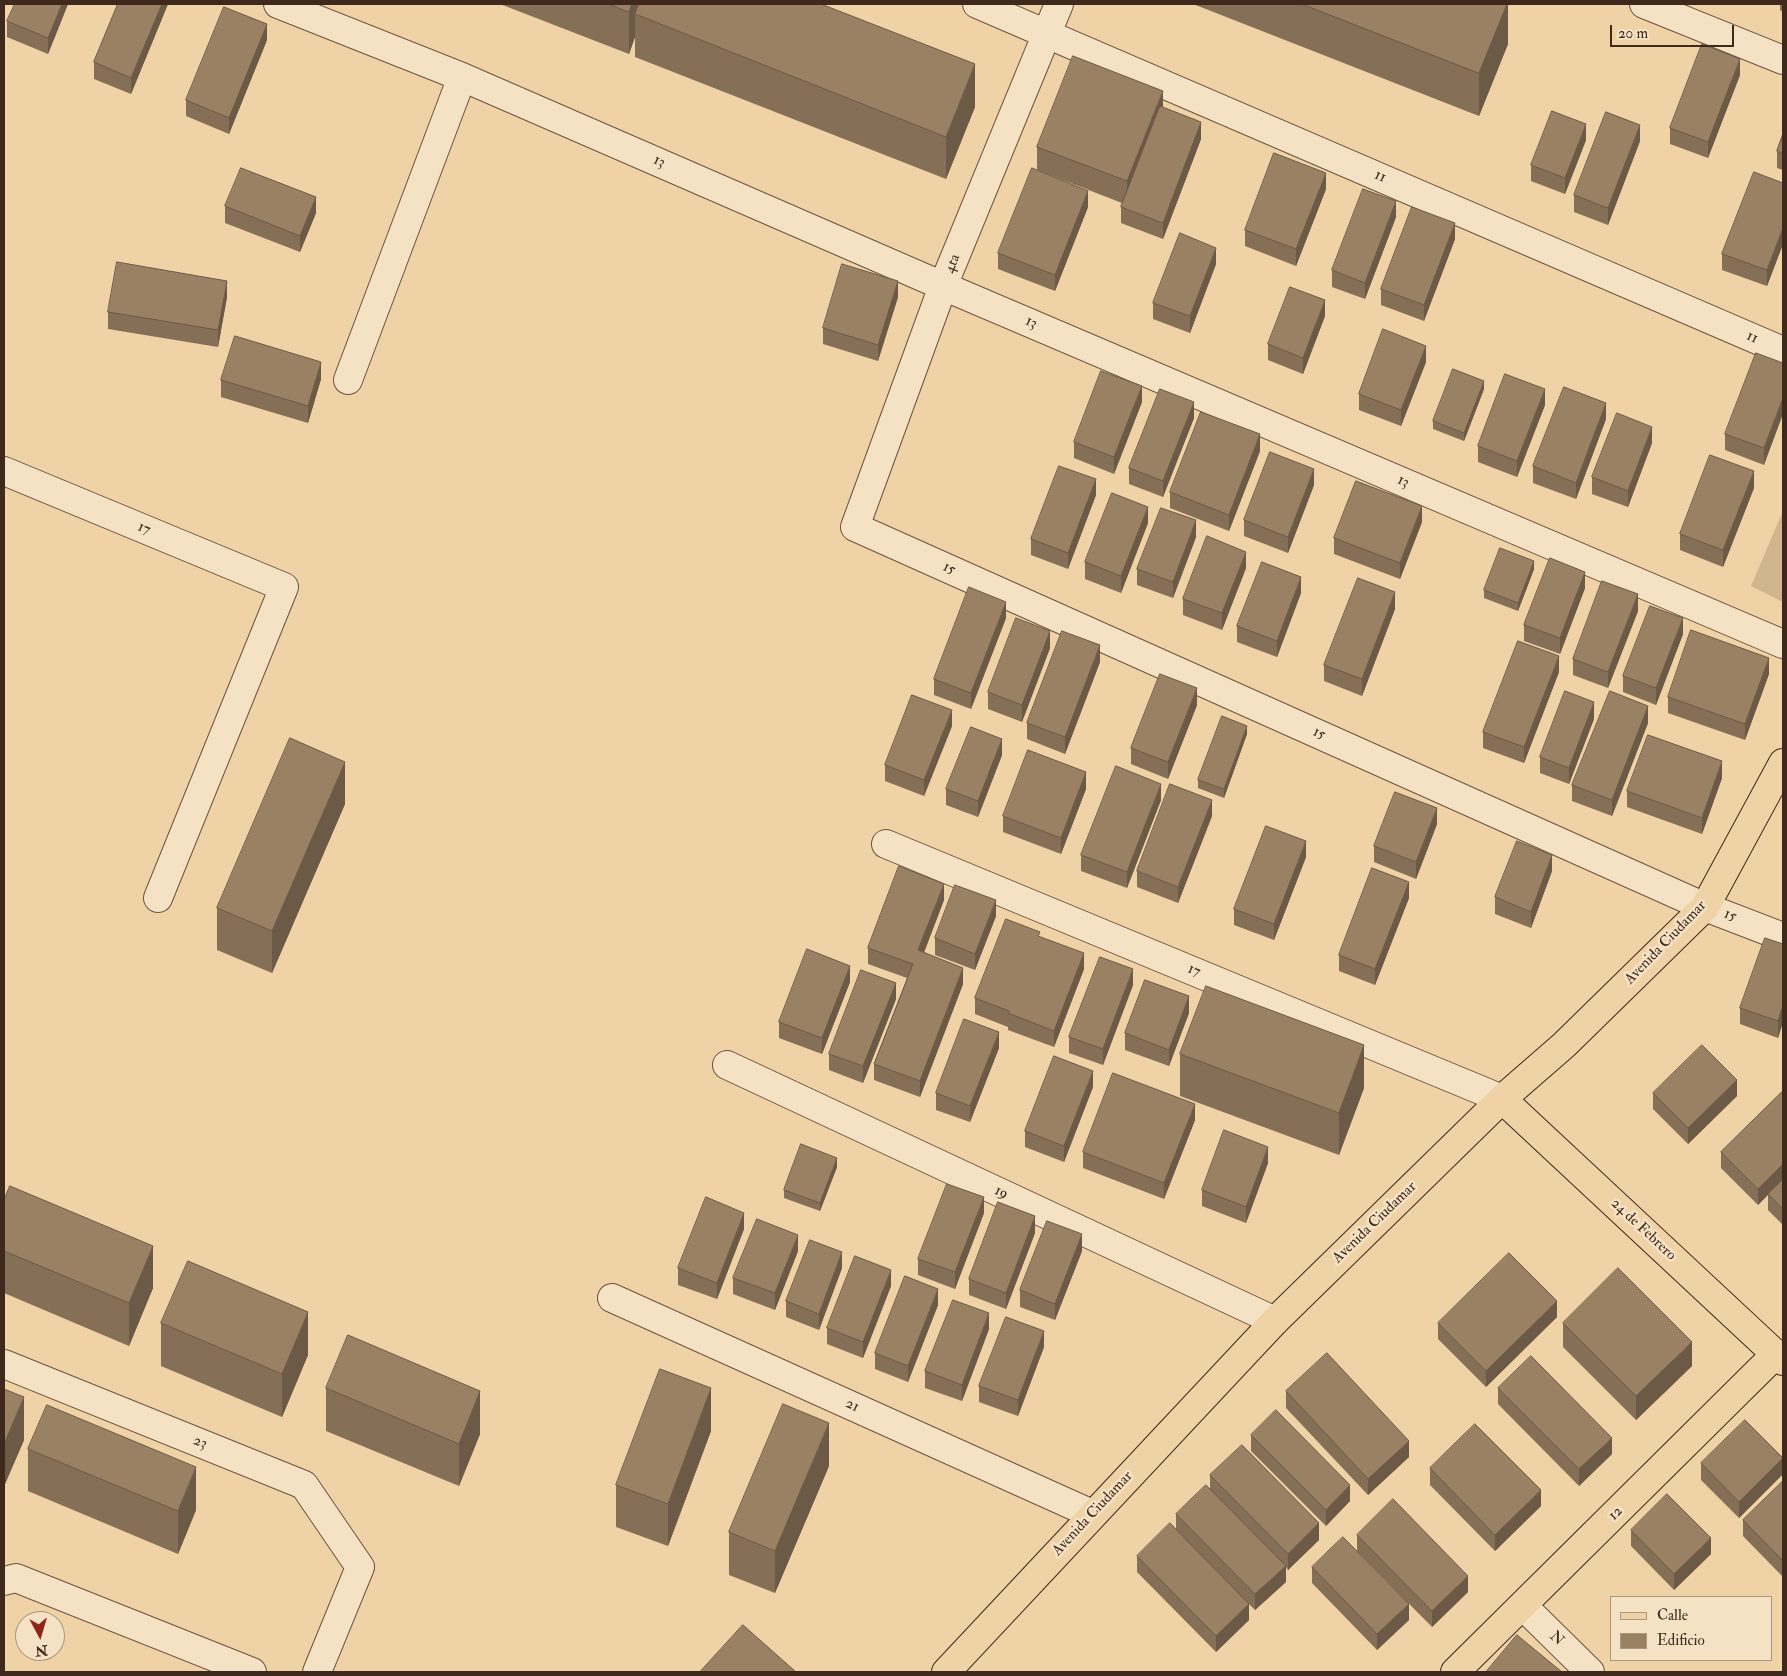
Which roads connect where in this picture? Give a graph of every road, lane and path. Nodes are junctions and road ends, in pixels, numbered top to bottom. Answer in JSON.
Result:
{"nodes":[{"id":1,"x":278,"y":4,"type":"edge"},
{"id":2,"x":977,"y":4,"type":"edge"},
{"id":3,"x":1059,"y":4,"type":"edge"},
{"id":4,"x":1644,"y":4,"type":"edge"},
{"id":5,"x":1047,"y":34,"type":"junction"},
{"id":6,"x":1783,"y":60,"type":"edge"},
{"id":7,"x":462,"y":77,"type":"junction"},
{"id":8,"x":944,"y":286,"type":"junction"},
{"id":9,"x":1783,"y":351,"type":"edge"},
{"id":10,"x":348,"y":380,"type":"dead end"},
{"id":11,"x":4,"y":471,"type":"edge"},
{"id":12,"x":855,"y":527,"type":"joint"},
{"id":13,"x":1783,"y":644,"type":"edge"},
{"id":14,"x":1783,"y":763,"type":"edge"},
{"id":15,"x":886,"y":844,"type":"dead end"},
{"id":16,"x":158,"y":898,"type":"dead end"},
{"id":17,"x":1705,"y":907,"type":"junction"},
{"id":18,"x":1783,"y":937,"type":"edge"},
{"id":19,"x":726,"y":1065,"type":"dead end"},
{"id":20,"x":1502,"y":1099,"type":"junction"},
{"id":21,"x":612,"y":1298,"type":"dead end"},
{"id":22,"x":1275,"y":1320,"type":"junction"},
{"id":23,"x":1780,"y":1358,"type":"edge"},
{"id":24,"x":4,"y":1364,"type":"edge"},
{"id":25,"x":1092,"y":1514,"type":"junction"},
{"id":26,"x":4,"y":1581,"type":"edge"},
{"id":27,"x":1523,"y":1606,"type":"junction"},
{"id":28,"x":252,"y":1672,"type":"edge"},
{"id":29,"x":317,"y":1672,"type":"edge"},
{"id":30,"x":946,"y":1672,"type":"edge"},
{"id":31,"x":1455,"y":1672,"type":"edge"},
{"id":32,"x":1590,"y":1672,"type":"edge"}],
"edges":[{"from":1,"to":7,"type":"street","name":"13"},
{"from":2,"to":5,"type":"street","name":"11"},
{"from":3,"to":5,"type":"street","name":"4ta"},
{"from":4,"to":6,"type":"street"},
{"from":5,"to":8,"type":"street","name":"4ta"},
{"from":5,"to":9,"type":"street","name":"11"},
{"from":7,"to":8,"type":"street","name":"13"},
{"from":7,"to":10,"type":"street"},
{"from":8,"to":12,"type":"street","name":"4ta"},
{"from":8,"to":13,"type":"street","name":"13"},
{"from":11,"to":16,"type":"street","name":"17"},
{"from":12,"to":17,"type":"street","name":"15"},
{"from":14,"to":17,"type":"main road","name":"Avenida Ciudamar"},
{"from":15,"to":20,"type":"street","name":"17"},
{"from":17,"to":18,"type":"street","name":"15"},
{"from":17,"to":20,"type":"main road","name":"Avenida Ciudamar"},
{"from":19,"to":22,"type":"street","name":"19"},
{"from":20,"to":22,"type":"main road","name":"Avenida Ciudamar"},
{"from":20,"to":23,"type":"main road","name":"24 de Febrero"},
{"from":21,"to":25,"type":"street","name":"21"},
{"from":22,"to":25,"type":"main road","name":"Avenida Ciudamar"},
{"from":23,"to":27,"type":"main road","name":"12"},
{"from":24,"to":29,"type":"street","name":"23"},
{"from":25,"to":30,"type":"main road","name":"Avenida Ciudamar"},
{"from":26,"to":28,"type":"street"},
{"from":27,"to":31,"type":"main road","name":"12"},
{"from":27,"to":32,"type":"street","name":"N"}]}
